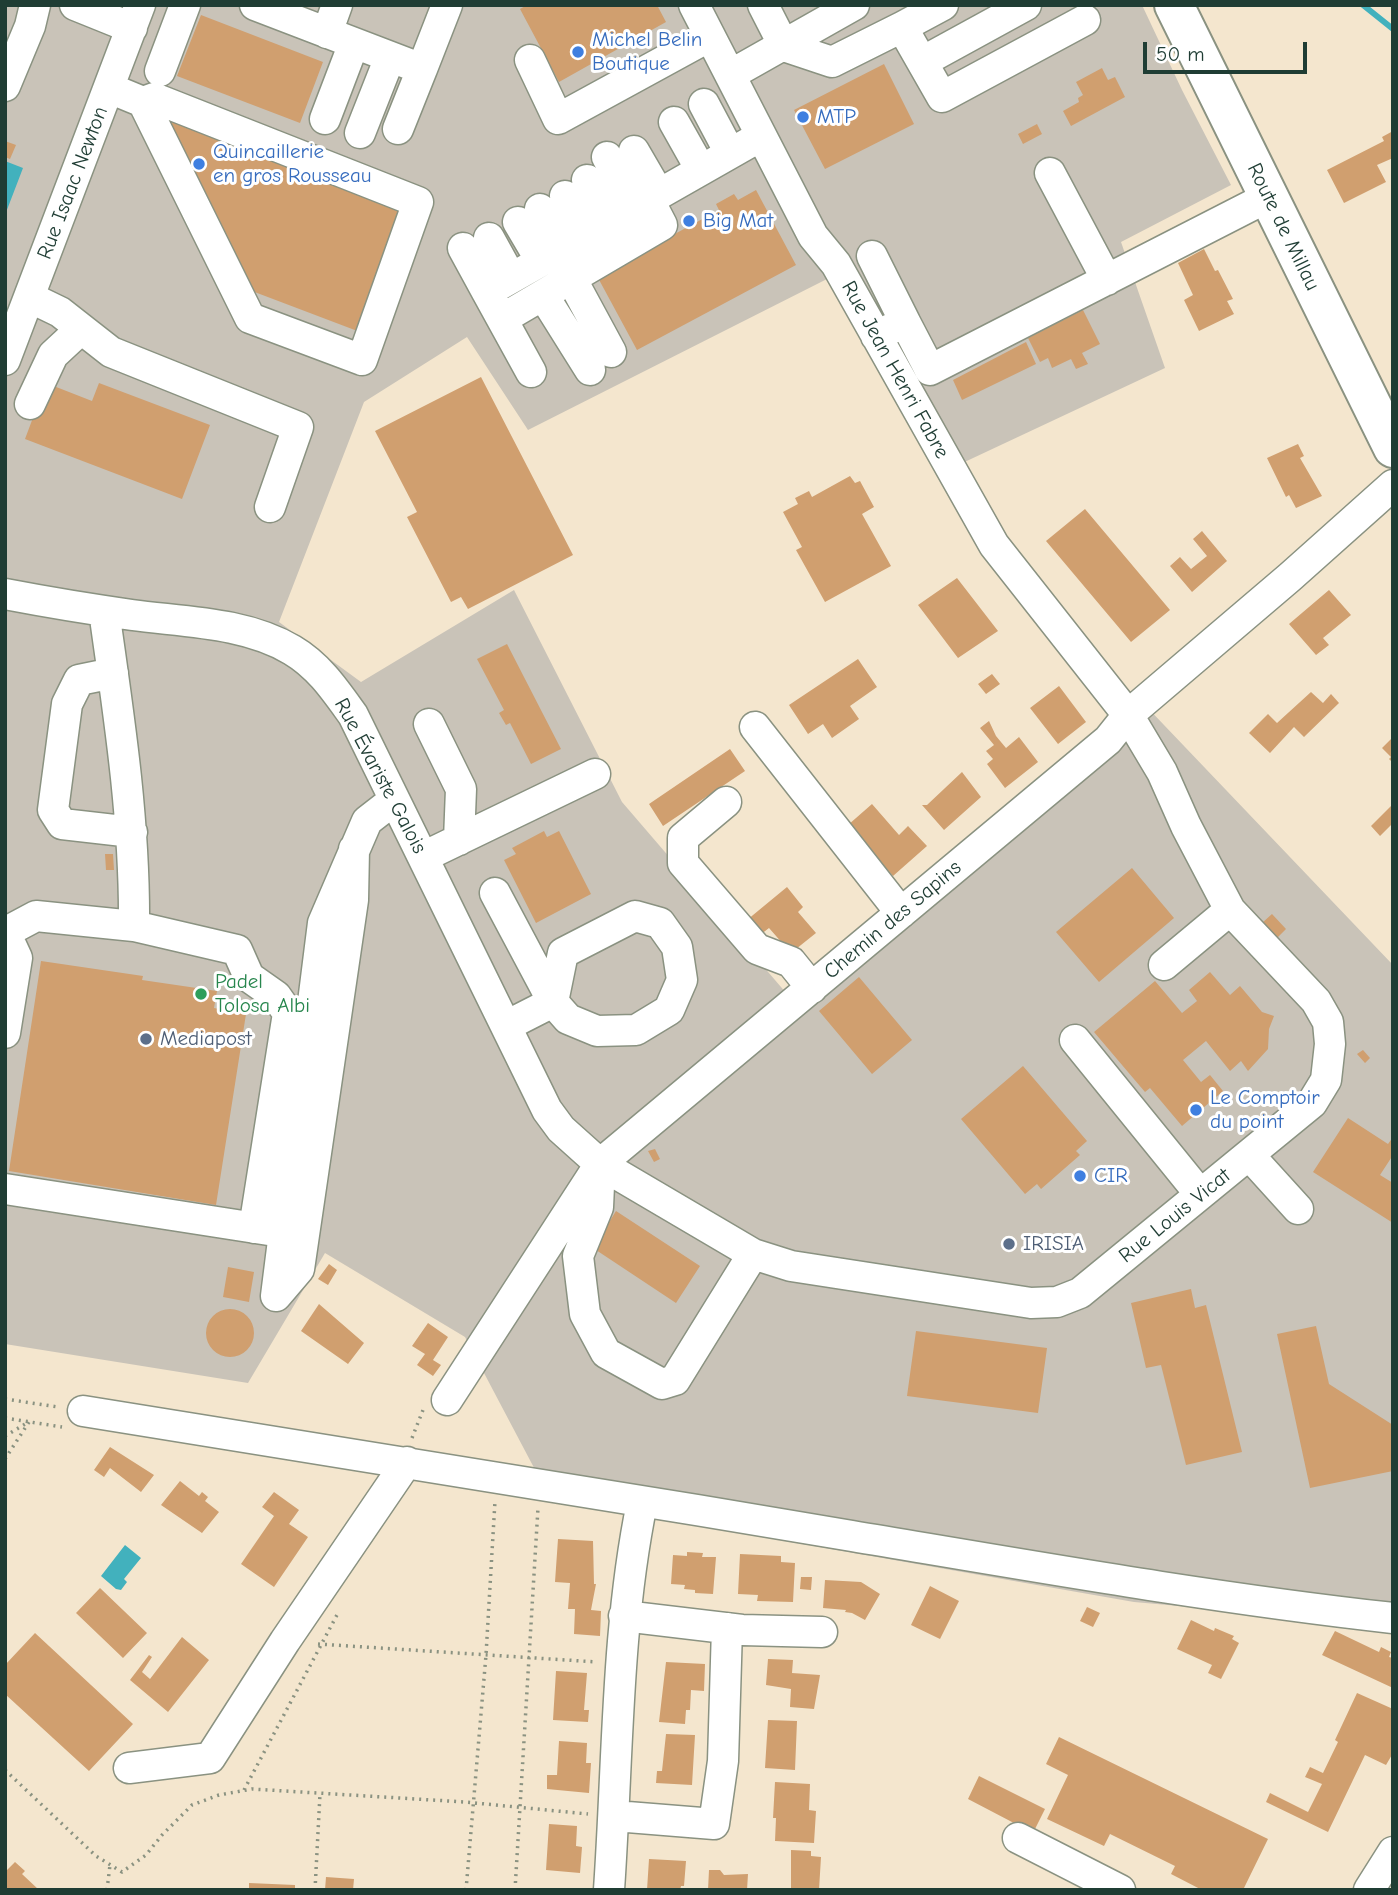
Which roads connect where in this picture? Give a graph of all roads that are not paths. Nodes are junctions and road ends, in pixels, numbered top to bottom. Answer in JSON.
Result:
{"nodes":[{"id":1,"x":35,"y":5,"type":"edge"},
{"id":2,"x":75,"y":5,"type":"edge"},
{"id":3,"x":185,"y":5,"type":"edge"},
{"id":4,"x":255,"y":5,"type":"edge"},
{"id":5,"x":447,"y":5,"type":"edge"},
{"id":6,"x":694,"y":5,"type":"edge"},
{"id":7,"x":763,"y":5,"type":"edge"},
{"id":8,"x":854,"y":5,"type":"edge"},
{"id":9,"x":943,"y":5,"type":"edge"},
{"id":10,"x":1026,"y":5,"type":"edge"},
{"id":11,"x":1174,"y":5,"type":"edge"},
{"id":12,"x":820,"y":14,"type":"edge"},
{"id":13,"x":136,"y":17,"type":"edge"},
{"id":14,"x":1086,"y":20,"type":"dead end"},
{"id":15,"x":902,"y":27,"type":"junction"},
{"id":16,"x":710,"y":36,"type":"junction"},
{"id":17,"x":356,"y":37,"type":"edge"},
{"id":18,"x":784,"y":46,"type":"junction"},
{"id":19,"x":530,"y":60,"type":"dead end"},
{"id":20,"x":922,"y":62,"type":"junction"},
{"id":21,"x":422,"y":69,"type":"junction"},
{"id":22,"x":160,"y":71,"type":"dead end"},
{"id":23,"x":730,"y":75,"type":"junction"},
{"id":24,"x":5,"y":86,"type":"edge"},
{"id":25,"x":109,"y":88,"type":"junction"},
{"id":26,"x":142,"y":102,"type":"junction"},
{"id":27,"x":704,"y":104,"type":"dead end"},
{"id":28,"x":674,"y":122,"type":"dead end"},
{"id":29,"x":343,"y":126,"type":"dead end"},
{"id":30,"x":398,"y":129,"type":"dead end"},
{"id":31,"x":761,"y":136,"type":"junction"},
{"id":32,"x":730,"y":153,"type":"junction"},
{"id":33,"x":620,"y":154,"type":"dead end"},
{"id":34,"x":701,"y":170,"type":"junction"},
{"id":35,"x":1050,"y":173,"type":"dead end"},
{"id":36,"x":1268,"y":197,"type":"junction"},
{"id":37,"x":602,"y":226,"type":"junction"},
{"id":38,"x":476,"y":243,"type":"dead end"},
{"id":39,"x":872,"y":256,"type":"dead end"},
{"id":40,"x":580,"y":273,"type":"junction"},
{"id":41,"x":1107,"y":280,"type":"junction"},
{"id":42,"x":499,"y":285,"type":"junction"},
{"id":43,"x":543,"y":295,"type":"junction"},
{"id":44,"x":29,"y":298,"type":"junction"},
{"id":45,"x":502,"y":319,"type":"junction"},
{"id":46,"x":905,"y":322,"type":"junction"},
{"id":47,"x":81,"y":329,"type":"junction"},
{"id":48,"x":876,"y":336,"type":"junction"},
{"id":49,"x":5,"y":360,"type":"edge"},
{"id":50,"x":531,"y":372,"type":"dead end"},
{"id":51,"x":30,"y":404,"type":"dead end"},
{"id":52,"x":1393,"y":448,"type":"edge"},
{"id":53,"x":1393,"y":485,"type":"edge"},
{"id":54,"x":270,"y":507,"type":"dead end"},
{"id":55,"x":5,"y":594,"type":"edge"},
{"id":56,"x":104,"y":611,"type":"junction"},
{"id":57,"x":113,"y":673,"type":"junction"},
{"id":58,"x":1128,"y":715,"type":"junction"},
{"id":59,"x":429,"y":724,"type":"dead end"},
{"id":60,"x":755,"y":727,"type":"dead end"},
{"id":61,"x":595,"y":774,"type":"dead end"},
{"id":62,"x":394,"y":800,"type":"junction"},
{"id":63,"x":726,"y":802,"type":"dead end"},
{"id":64,"x":132,"y":832,"type":"junction"},
{"id":65,"x":460,"y":840,"type":"junction"},
{"id":66,"x":354,"y":849,"type":"junction"},
{"id":67,"x":423,"y":857,"type":"junction"},
{"id":68,"x":495,"y":893,"type":"dead end"},
{"id":69,"x":1230,"y":910,"type":"junction"},
{"id":70,"x":901,"y":913,"type":"junction"},
{"id":71,"x":134,"y":926,"type":"junction"},
{"id":72,"x":6,"y":932,"type":"edge"},
{"id":73,"x":1164,"y":965,"type":"dead end"},
{"id":74,"x":811,"y":988,"type":"junction"},
{"id":75,"x":553,"y":1002,"type":"junction"},
{"id":76,"x":506,"y":1026,"type":"junction"},
{"id":77,"x":5,"y":1033,"type":"edge"},
{"id":78,"x":1075,"y":1040,"type":"dead end"},
{"id":79,"x":1249,"y":1154,"type":"junction"},
{"id":80,"x":600,"y":1164,"type":"junction"},
{"id":81,"x":5,"y":1189,"type":"edge"},
{"id":82,"x":1200,"y":1194,"type":"junction"},
{"id":83,"x":1298,"y":1209,"type":"dead end"},
{"id":84,"x":254,"y":1228,"type":"junction"},
{"id":85,"x":284,"y":1233,"type":"junction"},
{"id":86,"x":753,"y":1254,"type":"junction"},
{"id":87,"x":447,"y":1401,"type":"road end"},
{"id":88,"x":83,"y":1411,"type":"road end"},
{"id":89,"x":407,"y":1462,"type":"junction"},
{"id":90,"x":642,"y":1503,"type":"junction"},
{"id":91,"x":624,"y":1616,"type":"junction"},
{"id":92,"x":1393,"y":1618,"type":"edge"},
{"id":93,"x":727,"y":1628,"type":"junction"},
{"id":94,"x":822,"y":1632,"type":"dead end"},
{"id":95,"x":129,"y":1768,"type":"dead end"},
{"id":96,"x":614,"y":1816,"type":"junction"},
{"id":97,"x":1018,"y":1838,"type":"dead end"},
{"id":98,"x":1392,"y":1854,"type":"edge"},
{"id":99,"x":609,"y":1890,"type":"edge"},
{"id":100,"x":1120,"y":1890,"type":"edge"},
{"id":101,"x":1369,"y":1890,"type":"edge"}],
"edges":[{"from":1,"to":24,"type":"street"},
{"from":2,"to":13,"type":"street"},
{"from":3,"to":22,"type":"street"},
{"from":4,"to":17,"type":"street"},
{"from":5,"to":21,"type":"street"},
{"from":6,"to":16,"type":"street","name":"Rue Jean Henri Fabre"},
{"from":7,"to":18,"type":"street"},
{"from":8,"to":12,"type":"street"},
{"from":9,"to":15,"type":"street"},
{"from":10,"to":20,"type":"street"},
{"from":11,"to":36,"type":"main road","name":"Route de Millau"},
{"from":12,"to":18,"type":"street"},
{"from":13,"to":25,"type":"street","name":"Rue Isaac Newton"},
{"from":14,"to":20,"type":"street"},
{"from":15,"to":18,"type":"street"},
{"from":15,"to":20,"type":"street"},
{"from":16,"to":19,"type":"street"},
{"from":16,"to":23,"type":"street","name":"Rue Jean Henri Fabre"},
{"from":17,"to":21,"type":"street"},
{"from":17,"to":29,"type":"street"},
{"from":18,"to":23,"type":"street"},
{"from":21,"to":30,"type":"street"},
{"from":23,"to":31,"type":"street","name":"Rue Jean Henri Fabre"},
{"from":25,"to":26,"type":"street"},
{"from":25,"to":44,"type":"street","name":"Rue Isaac Newton"},
{"from":26,"to":26,"type":"street"},
{"from":27,"to":32,"type":"street"},
{"from":28,"to":34,"type":"street"},
{"from":31,"to":32,"type":"street"},
{"from":31,"to":48,"type":"street","name":"Rue Jean Henri Fabre"},
{"from":32,"to":34,"type":"street"},
{"from":33,"to":37,"type":"street"},
{"from":34,"to":37,"type":"street"},
{"from":35,"to":41,"type":"street"},
{"from":36,"to":41,"type":"street"},
{"from":36,"to":52,"type":"main road","name":"Route de Millau"},
{"from":37,"to":37,"type":"street"},
{"from":37,"to":40,"type":"street"},
{"from":37,"to":40,"type":"street"},
{"from":37,"to":42,"type":"street"},
{"from":38,"to":42,"type":"street"},
{"from":39,"to":46,"type":"street"},
{"from":40,"to":43,"type":"street"},
{"from":40,"to":43,"type":"street"},
{"from":41,"to":46,"type":"street"},
{"from":42,"to":45,"type":"street"},
{"from":43,"to":45,"type":"street"},
{"from":44,"to":47,"type":"street"},
{"from":44,"to":49,"type":"street","name":"Rue Isaac Newton"},
{"from":45,"to":50,"type":"street"},
{"from":46,"to":48,"type":"street"},
{"from":47,"to":51,"type":"street"},
{"from":47,"to":54,"type":"street"},
{"from":48,"to":58,"type":"street","name":"Rue Jean Henri Fabre"},
{"from":53,"to":58,"type":"street","name":"Chemin des Sapins"},
{"from":55,"to":56,"type":"street","name":"Rue Évariste Galois"},
{"from":56,"to":57,"type":"street"},
{"from":56,"to":62,"type":"street","name":"Rue Évariste Galois"},
{"from":57,"to":64,"type":"street"},
{"from":57,"to":64,"type":"street"},
{"from":58,"to":69,"type":"street","name":"Rue Louis Vicat"},
{"from":58,"to":70,"type":"street","name":"Chemin des Sapins"},
{"from":59,"to":65,"type":"street"},
{"from":60,"to":70,"type":"street"},
{"from":61,"to":65,"type":"street"},
{"from":62,"to":66,"type":"street"},
{"from":62,"to":67,"type":"street","name":"Rue Évariste Galois"},
{"from":63,"to":74,"type":"street"},
{"from":64,"to":71,"type":"street"},
{"from":65,"to":67,"type":"street"},
{"from":66,"to":85,"type":"street"},
{"from":66,"to":85,"type":"street"},
{"from":67,"to":76,"type":"street","name":"Rue Évariste Galois"},
{"from":68,"to":75,"type":"street"},
{"from":69,"to":73,"type":"street"},
{"from":69,"to":79,"type":"street","name":"Rue Louis Vicat"},
{"from":70,"to":74,"type":"street","name":"Chemin des Sapins"},
{"from":71,"to":72,"type":"street"},
{"from":71,"to":84,"type":"street"},
{"from":72,"to":77,"type":"street"},
{"from":74,"to":80,"type":"street","name":"Chemin des Sapins"},
{"from":75,"to":75,"type":"street"},
{"from":75,"to":76,"type":"street"},
{"from":76,"to":80,"type":"street","name":"Rue Évariste Galois"},
{"from":78,"to":82,"type":"street"},
{"from":79,"to":82,"type":"street","name":"Rue Louis Vicat"},
{"from":79,"to":83,"type":"street"},
{"from":80,"to":86,"type":"street","name":"Rue Louis Vicat"},
{"from":80,"to":86,"type":"street"},
{"from":80,"to":87,"type":"street","name":"Chemin des Sapins"},
{"from":81,"to":84,"type":"street"},
{"from":82,"to":86,"type":"street","name":"Rue Louis Vicat"},
{"from":84,"to":85,"type":"street"},
{"from":88,"to":89,"type":"street"},
{"from":89,"to":90,"type":"street"},
{"from":89,"to":95,"type":"street"},
{"from":90,"to":91,"type":"street"},
{"from":90,"to":92,"type":"street"},
{"from":91,"to":93,"type":"street"},
{"from":91,"to":96,"type":"street"},
{"from":93,"to":94,"type":"street"},
{"from":93,"to":96,"type":"street"},
{"from":96,"to":99,"type":"street"},
{"from":97,"to":100,"type":"street"},
{"from":98,"to":101,"type":"street"}]}
